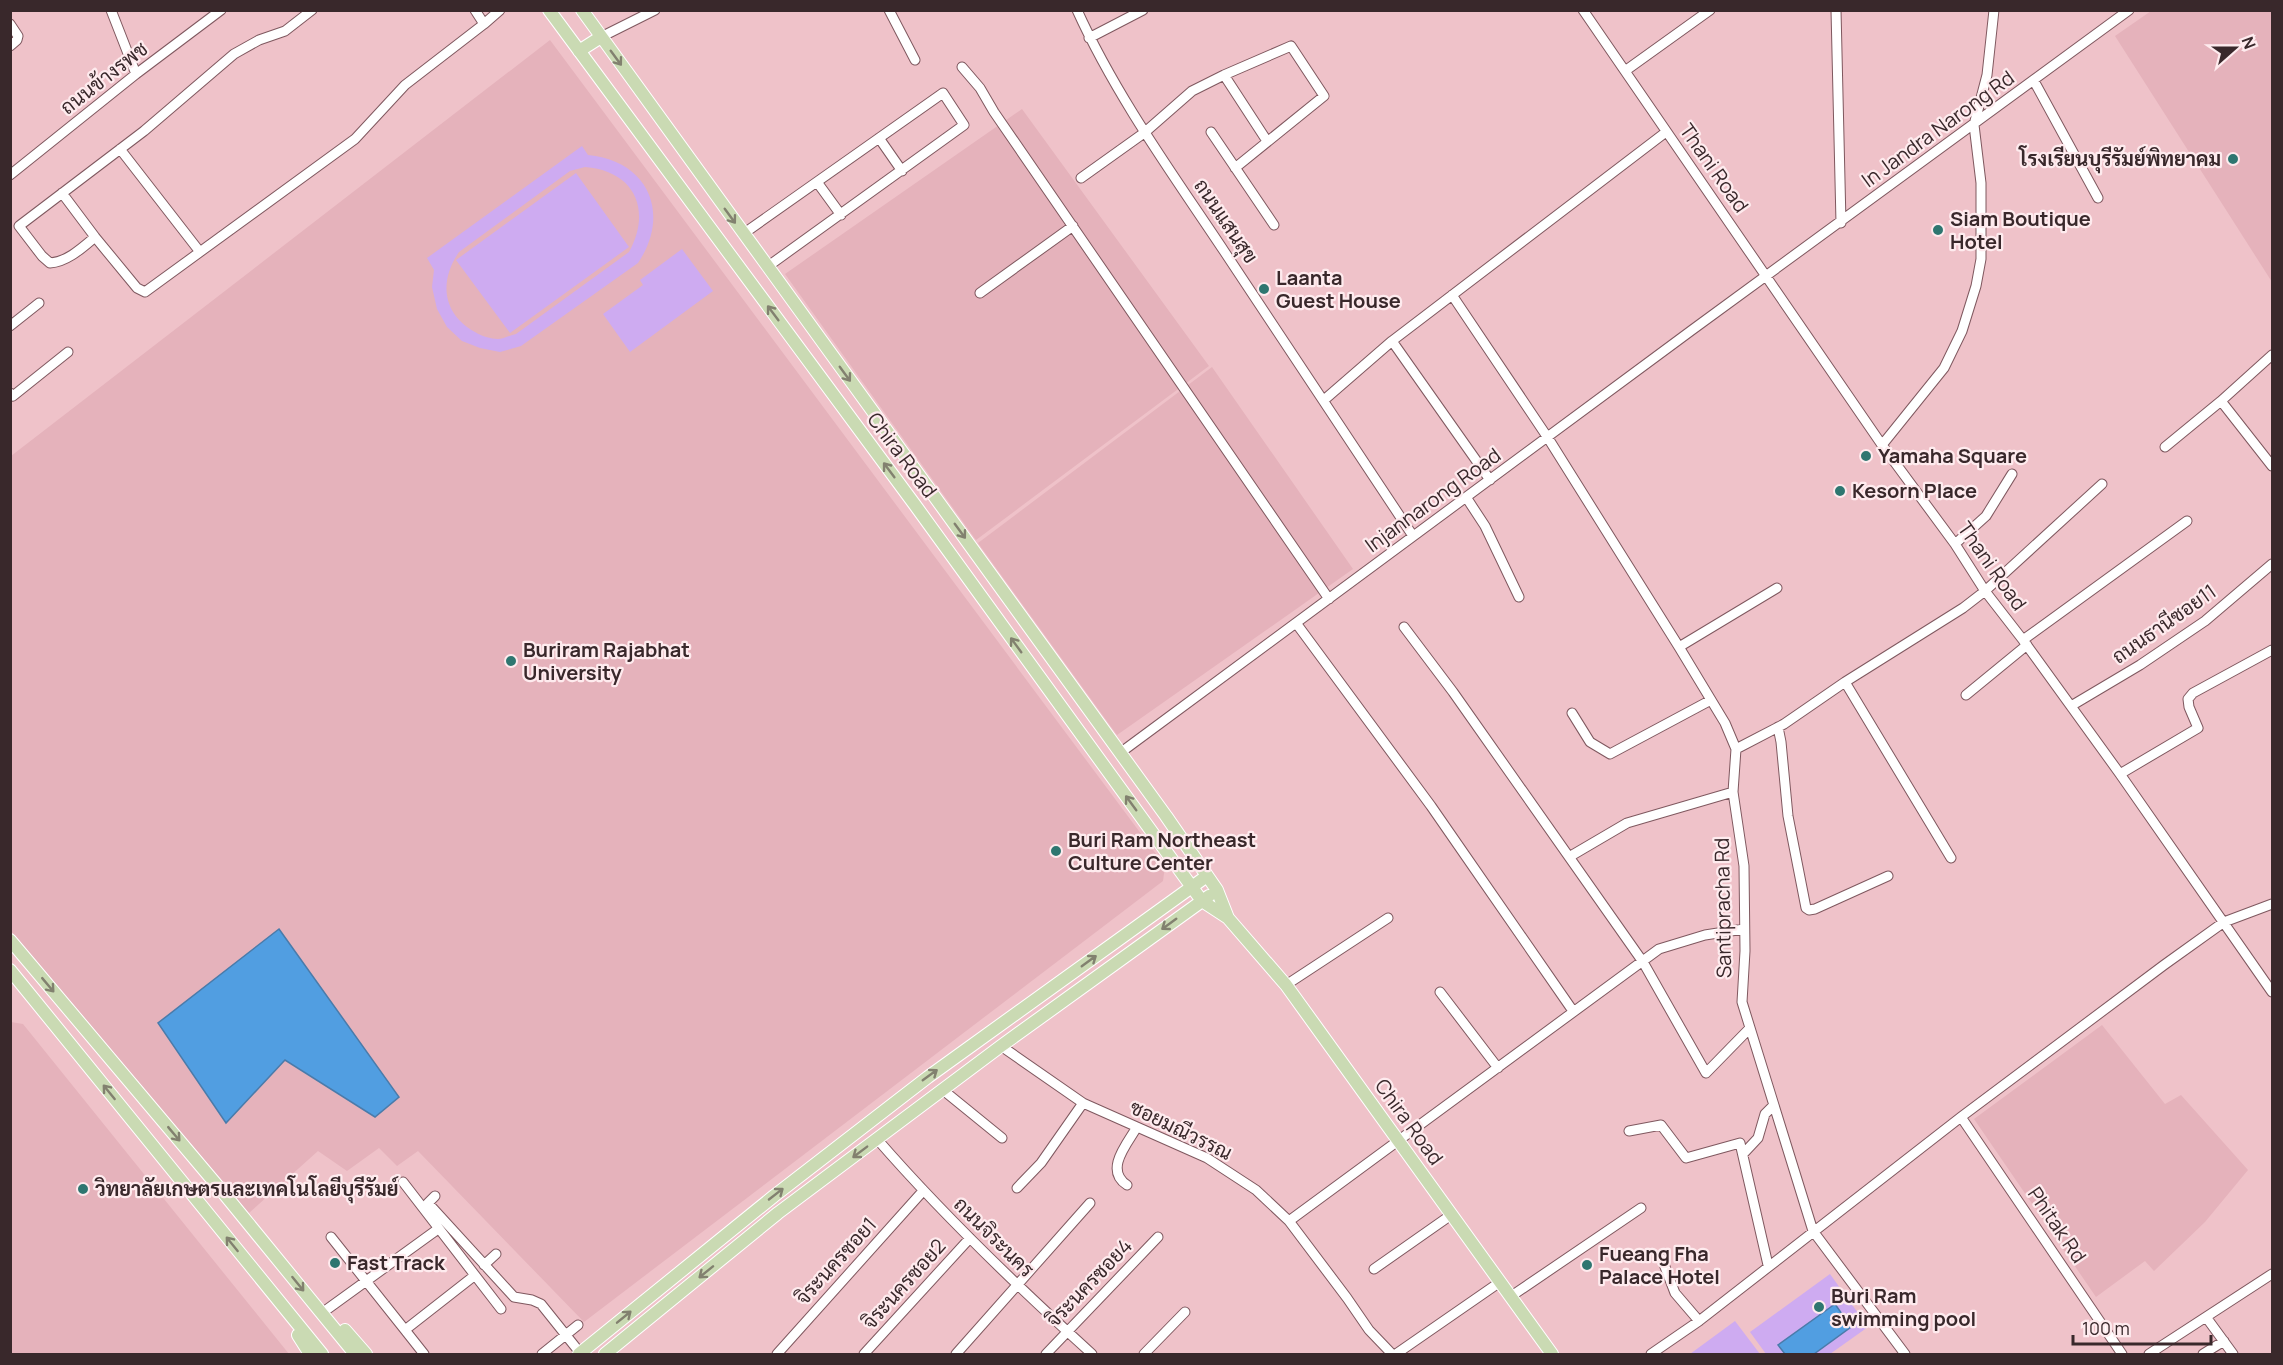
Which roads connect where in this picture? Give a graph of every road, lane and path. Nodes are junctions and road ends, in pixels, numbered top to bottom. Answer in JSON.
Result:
{"nodes":[{"id":1,"x":111,"y":10,"type":"edge"},
{"id":2,"x":221,"y":10,"type":"edge"},
{"id":3,"x":312,"y":10,"type":"edge"},
{"id":4,"x":475,"y":10,"type":"edge"},
{"id":5,"x":500,"y":10,"type":"edge"},
{"id":6,"x":549,"y":10,"type":"edge"},
{"id":7,"x":582,"y":10,"type":"edge"},
{"id":8,"x":655,"y":10,"type":"edge"},
{"id":9,"x":889,"y":10,"type":"edge"},
{"id":10,"x":1077,"y":10,"type":"edge"},
{"id":11,"x":1143,"y":10,"type":"edge"},
{"id":12,"x":1583,"y":10,"type":"edge"},
{"id":13,"x":1710,"y":10,"type":"edge"},
{"id":14,"x":1836,"y":10,"type":"edge"},
{"id":15,"x":1994,"y":10,"type":"edge"},
{"id":16,"x":2129,"y":10,"type":"edge"},
{"id":17,"x":10,"y":24,"type":"edge"},
{"id":18,"x":484,"y":24,"type":"junction"},
{"id":19,"x":601,"y":37,"type":"junction"},
{"id":20,"x":1089,"y":38,"type":"junction"},
{"id":21,"x":10,"y":46,"type":"edge"},
{"id":22,"x":579,"y":51,"type":"junction"},
{"id":23,"x":915,"y":60,"type":"dead end"},
{"id":24,"x":962,"y":67,"type":"dead end"},
{"id":25,"x":1625,"y":71,"type":"junction"},
{"id":26,"x":136,"y":74,"type":"junction"},
{"id":27,"x":1224,"y":75,"type":"junction"},
{"id":28,"x":2034,"y":81,"type":"junction"},
{"id":29,"x":1974,"y":125,"type":"junction"},
{"id":30,"x":1144,"y":132,"type":"junction"},
{"id":31,"x":1211,"y":132,"type":"dead end"},
{"id":32,"x":1666,"y":132,"type":"junction"},
{"id":33,"x":879,"y":138,"type":"junction"},
{"id":34,"x":1267,"y":141,"type":"junction"},
{"id":35,"x":120,"y":149,"type":"junction"},
{"id":36,"x":1235,"y":168,"type":"junction"},
{"id":37,"x":902,"y":171,"type":"junction"},
{"id":38,"x":10,"y":175,"type":"edge"},
{"id":39,"x":1081,"y":178,"type":"dead end"},
{"id":40,"x":817,"y":182,"type":"junction"},
{"id":41,"x":62,"y":194,"type":"junction"},
{"id":42,"x":2098,"y":198,"type":"dead end"},
{"id":43,"x":841,"y":215,"type":"junction"},
{"id":44,"x":1841,"y":223,"type":"junction"},
{"id":45,"x":1274,"y":225,"type":"dead end"},
{"id":46,"x":1073,"y":226,"type":"junction"},
{"id":47,"x":743,"y":234,"type":"junction"},
{"id":48,"x":95,"y":237,"type":"junction"},
{"id":49,"x":200,"y":252,"type":"junction"},
{"id":50,"x":767,"y":267,"type":"junction"},
{"id":51,"x":1767,"y":276,"type":"junction"},
{"id":52,"x":981,"y":293,"type":"dead end"},
{"id":53,"x":1452,"y":295,"type":"junction"},
{"id":54,"x":39,"y":303,"type":"dead end"},
{"id":55,"x":10,"y":326,"type":"edge"},
{"id":56,"x":1392,"y":341,"type":"junction"},
{"id":57,"x":68,"y":352,"type":"dead end"},
{"id":58,"x":2272,"y":355,"type":"edge"},
{"id":59,"x":10,"y":393,"type":"edge"},
{"id":60,"x":1324,"y":400,"type":"junction"},
{"id":61,"x":2221,"y":401,"type":"junction"},
{"id":62,"x":1548,"y":438,"type":"junction"},
{"id":63,"x":1882,"y":446,"type":"junction"},
{"id":64,"x":2165,"y":447,"type":"dead end"},
{"id":65,"x":2272,"y":466,"type":"edge"},
{"id":66,"x":919,"y":474,"type":"junction"},
{"id":67,"x":2012,"y":474,"type":"dead end"},
{"id":68,"x":1490,"y":480,"type":"junction"},
{"id":69,"x":2102,"y":484,"type":"dead end"},
{"id":70,"x":902,"y":487,"type":"junction"},
{"id":71,"x":932,"y":492,"type":"junction"},
{"id":72,"x":1466,"y":497,"type":"junction"},
{"id":73,"x":915,"y":505,"type":"junction"},
{"id":74,"x":2187,"y":521,"type":"dead end"},
{"id":75,"x":1413,"y":536,"type":"junction"},
{"id":76,"x":1955,"y":544,"type":"junction"},
{"id":77,"x":2272,"y":564,"type":"edge"},
{"id":78,"x":1777,"y":588,"type":"dead end"},
{"id":79,"x":1985,"y":591,"type":"junction"},
{"id":80,"x":1518,"y":597,"type":"dead end"},
{"id":81,"x":1329,"y":599,"type":"junction"},
{"id":82,"x":1296,"y":623,"type":"junction"},
{"id":83,"x":1404,"y":627,"type":"dead end"},
{"id":84,"x":2025,"y":642,"type":"junction"},
{"id":85,"x":1679,"y":647,"type":"junction"},
{"id":86,"x":2272,"y":650,"type":"edge"},
{"id":87,"x":1845,"y":681,"type":"junction"},
{"id":88,"x":1966,"y":695,"type":"dead end"},
{"id":89,"x":1711,"y":700,"type":"junction"},
{"id":90,"x":2071,"y":706,"type":"junction"},
{"id":91,"x":1572,"y":713,"type":"dead end"},
{"id":92,"x":1778,"y":727,"type":"junction"},
{"id":93,"x":1736,"y":749,"type":"junction"},
{"id":94,"x":1120,"y":753,"type":"junction"},
{"id":95,"x":2120,"y":774,"type":"junction"},
{"id":96,"x":1733,"y":792,"type":"junction"},
{"id":97,"x":1569,"y":857,"type":"junction"},
{"id":98,"x":1951,"y":858,"type":"dead end"},
{"id":99,"x":1207,"y":876,"type":"junction"},
{"id":100,"x":1888,"y":876,"type":"dead end"},
{"id":101,"x":1192,"y":886,"type":"junction"},
{"id":102,"x":1217,"y":890,"type":"junction"},
{"id":103,"x":1202,"y":901,"type":"junction"},
{"id":104,"x":2272,"y":904,"type":"edge"},
{"id":105,"x":1228,"y":918,"type":"junction"},
{"id":106,"x":1388,"y":918,"type":"dead end"},
{"id":107,"x":2224,"y":922,"type":"junction"},
{"id":108,"x":1744,"y":929,"type":"junction"},
{"id":109,"x":10,"y":940,"type":"edge"},
{"id":110,"x":1643,"y":962,"type":"junction"},
{"id":111,"x":10,"y":970,"type":"edge"},
{"id":112,"x":1286,"y":985,"type":"junction"},
{"id":113,"x":1440,"y":992,"type":"dead end"},
{"id":114,"x":2272,"y":992,"type":"edge"},
{"id":115,"x":1573,"y":1011,"type":"junction"},
{"id":116,"x":1750,"y":1028,"type":"junction"},
{"id":117,"x":1001,"y":1046,"type":"junction"},
{"id":118,"x":1498,"y":1068,"type":"junction"},
{"id":119,"x":943,"y":1090,"type":"junction"},
{"id":120,"x":1083,"y":1103,"type":"junction"},
{"id":121,"x":1774,"y":1105,"type":"junction"},
{"id":122,"x":1961,"y":1117,"type":"junction"},
{"id":123,"x":1137,"y":1127,"type":"junction"},
{"id":124,"x":1629,"y":1131,"type":"dead end"},
{"id":125,"x":1002,"y":1138,"type":"dead end"},
{"id":126,"x":877,"y":1139,"type":"junction"},
{"id":127,"x":1398,"y":1140,"type":"junction"},
{"id":128,"x":1743,"y":1154,"type":"junction"},
{"id":129,"x":403,"y":1182,"type":"dead end"},
{"id":130,"x":1127,"y":1185,"type":"dead end"},
{"id":131,"x":1017,"y":1188,"type":"dead end"},
{"id":132,"x":923,"y":1191,"type":"junction"},
{"id":133,"x":435,"y":1196,"type":"dead end"},
{"id":134,"x":1090,"y":1203,"type":"dead end"},
{"id":135,"x":1641,"y":1208,"type":"dead end"},
{"id":136,"x":1451,"y":1215,"type":"junction"},
{"id":137,"x":1289,"y":1221,"type":"junction"},
{"id":138,"x":438,"y":1229,"type":"junction"},
{"id":139,"x":1814,"y":1231,"type":"junction"},
{"id":140,"x":331,"y":1237,"type":"dead end"},
{"id":141,"x":1158,"y":1237,"type":"dead end"},
{"id":142,"x":970,"y":1238,"type":"junction"},
{"id":143,"x":496,"y":1254,"type":"dead end"},
{"id":144,"x":1662,"y":1259,"type":"dead end"},
{"id":145,"x":484,"y":1265,"type":"junction"},
{"id":146,"x":1768,"y":1265,"type":"junction"},
{"id":147,"x":1374,"y":1269,"type":"dead end"},
{"id":148,"x":2272,"y":1274,"type":"edge"},
{"id":149,"x":474,"y":1276,"type":"junction"},
{"id":150,"x":367,"y":1280,"type":"junction"},
{"id":151,"x":1500,"y":1282,"type":"junction"},
{"id":152,"x":1017,"y":1286,"type":"junction"},
{"id":153,"x":1510,"y":1297,"type":"junction"},
{"id":154,"x":282,"y":1305,"type":"junction"},
{"id":155,"x":501,"y":1309,"type":"dead end"},
{"id":156,"x":1185,"y":1312,"type":"dead end"},
{"id":157,"x":323,"y":1315,"type":"junction"},
{"id":158,"x":2206,"y":1317,"type":"junction"},
{"id":159,"x":1699,"y":1321,"type":"junction"},
{"id":160,"x":578,"y":1325,"type":"dead end"},
{"id":161,"x":405,"y":1330,"type":"junction"},
{"id":162,"x":1067,"y":1331,"type":"junction"},
{"id":163,"x":566,"y":1335,"type":"junction"},
{"id":164,"x":2224,"y":1341,"type":"junction"},
{"id":165,"x":310,"y":1354,"type":"edge"},
{"id":166,"x":321,"y":1354,"type":"edge"},
{"id":167,"x":354,"y":1354,"type":"edge"},
{"id":168,"x":366,"y":1354,"type":"edge"},
{"id":169,"x":424,"y":1354,"type":"edge"},
{"id":170,"x":542,"y":1354,"type":"edge"},
{"id":171,"x":580,"y":1354,"type":"edge"},
{"id":172,"x":605,"y":1354,"type":"edge"},
{"id":173,"x":777,"y":1354,"type":"edge"},
{"id":174,"x":864,"y":1354,"type":"edge"},
{"id":175,"x":956,"y":1354,"type":"edge"},
{"id":176,"x":1046,"y":1354,"type":"edge"},
{"id":177,"x":1092,"y":1354,"type":"edge"},
{"id":178,"x":1144,"y":1354,"type":"edge"},
{"id":179,"x":1394,"y":1354,"type":"edge"},
{"id":180,"x":1552,"y":1354,"type":"edge"},
{"id":181,"x":1651,"y":1354,"type":"edge"},
{"id":182,"x":1905,"y":1354,"type":"edge"},
{"id":183,"x":2122,"y":1354,"type":"edge"},
{"id":184,"x":2149,"y":1354,"type":"edge"},
{"id":185,"x":2204,"y":1354,"type":"edge"},
{"id":186,"x":2233,"y":1354,"type":"edge"}],
"edges":[{"from":1,"to":26,"type":"street"},
{"from":2,"to":26,"type":"street","name":"ถนนข้างรพช"},
{"from":3,"to":35,"type":"street"},
{"from":4,"to":18,"type":"street"},
{"from":5,"to":18,"type":"street"},
{"from":6,"to":22,"type":"main road","name":"Chira Road"},
{"from":7,"to":19,"type":"main road","name":"Chira Road"},
{"from":8,"to":19,"type":"street"},
{"from":9,"to":23,"type":"street"},
{"from":10,"to":20,"type":"street","name":"ถนนแสนสุข"},
{"from":11,"to":20,"type":"street"},
{"from":12,"to":25,"type":"street","name":"Thani Road"},
{"from":13,"to":25,"type":"street"},
{"from":14,"to":44,"type":"street"},
{"from":15,"to":29,"type":"street"},
{"from":16,"to":28,"type":"street","name":"In Jandra Narong Rd"},
{"from":17,"to":21,"type":"street"},
{"from":18,"to":49,"type":"street"},
{"from":19,"to":22,"type":"main road"},
{"from":19,"to":47,"type":"main road","name":"Chira Road","one_way":true},
{"from":20,"to":30,"type":"street","name":"ถนนแสนสุข"},
{"from":70,"to":22,"type":"main road","name":"Chira Road","one_way":true},
{"from":24,"to":46,"type":"street"},
{"from":25,"to":32,"type":"street","name":"Thani Road"},
{"from":26,"to":38,"type":"street","name":"ถนนข้างรพช"},
{"from":27,"to":30,"type":"street"},
{"from":27,"to":34,"type":"street"},
{"from":27,"to":34,"type":"street"},
{"from":28,"to":29,"type":"street","name":"In Jandra Narong Rd"},
{"from":28,"to":42,"type":"street"},
{"from":29,"to":44,"type":"street","name":"In Jandra Narong Rd"},
{"from":29,"to":63,"type":"street"},
{"from":30,"to":39,"type":"street"},
{"from":30,"to":60,"type":"street","name":"ถนนแสนสุข"},
{"from":31,"to":36,"type":"street"},
{"from":32,"to":51,"type":"street","name":"Thani Road"},
{"from":32,"to":53,"type":"street"},
{"from":33,"to":37,"type":"street"},
{"from":33,"to":37,"type":"street"},
{"from":33,"to":40,"type":"street"},
{"from":34,"to":36,"type":"street"},
{"from":35,"to":41,"type":"street"},
{"from":35,"to":49,"type":"street"},
{"from":36,"to":45,"type":"street"},
{"from":37,"to":43,"type":"street"},
{"from":40,"to":43,"type":"street"},
{"from":40,"to":47,"type":"street"},
{"from":41,"to":48,"type":"street"},
{"from":41,"to":48,"type":"street"},
{"from":43,"to":50,"type":"street"},
{"from":44,"to":51,"type":"street","name":"In Jandra Narong Rd"},
{"from":46,"to":52,"type":"street"},
{"from":46,"to":81,"type":"street"},
{"from":47,"to":50,"type":"main road","name":"Chira Road"},
{"from":48,"to":49,"type":"street"},
{"from":50,"to":66,"type":"main road","name":"Chira Road","one_way":true},
{"from":51,"to":62,"type":"street","name":"Injannarong Road"},
{"from":51,"to":63,"type":"street","name":"Thani Road"},
{"from":53,"to":56,"type":"street"},
{"from":53,"to":62,"type":"street"},
{"from":54,"to":55,"type":"street"},
{"from":56,"to":60,"type":"street"},
{"from":56,"to":68,"type":"street"},
{"from":57,"to":59,"type":"street"},
{"from":58,"to":61,"type":"street"},
{"from":60,"to":75,"type":"street","name":"ถนนแสนสุข"},
{"from":61,"to":64,"type":"street"},
{"from":61,"to":65,"type":"street"},
{"from":62,"to":68,"type":"street","name":"Injannarong Road"},
{"from":62,"to":85,"type":"street"},
{"from":63,"to":76,"type":"street","name":"Thani Road"},
{"from":66,"to":70,"type":"main road"},
{"from":66,"to":71,"type":"main road","name":"Chira Road"},
{"from":67,"to":76,"type":"street"},
{"from":68,"to":72,"type":"street","name":"Injannarong Road"},
{"from":69,"to":79,"type":"street"},
{"from":70,"to":73,"type":"main road","name":"Chira Road"},
{"from":71,"to":73,"type":"main road"},
{"from":71,"to":94,"type":"main road","name":"Chira Road","one_way":true},
{"from":72,"to":75,"type":"street","name":"Injannarong Road"},
{"from":72,"to":80,"type":"street"},
{"from":101,"to":73,"type":"main road","name":"Chira Road","one_way":true},
{"from":74,"to":84,"type":"street"},
{"from":75,"to":81,"type":"street","name":"Injannarong Road"},
{"from":76,"to":79,"type":"street","name":"Thani Road"},
{"from":77,"to":90,"type":"street","name":"ถนนธานีซอย11"},
{"from":78,"to":85,"type":"street"},
{"from":79,"to":84,"type":"street","name":"Thani Road"},
{"from":79,"to":87,"type":"street"},
{"from":81,"to":82,"type":"street","name":"Injannarong Road"},
{"from":82,"to":94,"type":"street","name":"Injannarong Road"},
{"from":82,"to":115,"type":"street"},
{"from":83,"to":97,"type":"street"},
{"from":84,"to":88,"type":"street"},
{"from":84,"to":90,"type":"street","name":"Thani Road"},
{"from":85,"to":89,"type":"street"},
{"from":86,"to":95,"type":"street"},
{"from":87,"to":92,"type":"street"},
{"from":87,"to":98,"type":"street"},
{"from":89,"to":91,"type":"street"},
{"from":89,"to":93,"type":"street"},
{"from":90,"to":95,"type":"street","name":"Thani Road"},
{"from":92,"to":93,"type":"street"},
{"from":92,"to":100,"type":"street"},
{"from":93,"to":96,"type":"street","name":"Santipracha Rd"},
{"from":94,"to":99,"type":"main road","name":"Chira Road"},
{"from":95,"to":107,"type":"street","name":"Thani Road"},
{"from":96,"to":97,"type":"street"},
{"from":96,"to":108,"type":"street","name":"Santipracha Rd"},
{"from":97,"to":110,"type":"street"},
{"from":99,"to":101,"type":"main road"},
{"from":99,"to":102,"type":"main road","name":"Chira Road"},
{"from":101,"to":103,"type":"main road","name":"Chira Road"},
{"from":171,"to":101,"type":"main road","one_way":true},
{"from":102,"to":103,"type":"main road"},
{"from":102,"to":105,"type":"main road","name":"Chira Road"},
{"from":103,"to":105,"type":"main road","name":"Chira Road"},
{"from":103,"to":117,"type":"main road","one_way":true},
{"from":104,"to":107,"type":"street"},
{"from":105,"to":112,"type":"main road","name":"Chira Road"},
{"from":106,"to":112,"type":"street"},
{"from":107,"to":114,"type":"street","name":"Thani Road"},
{"from":107,"to":122,"type":"street"},
{"from":108,"to":110,"type":"street"},
{"from":108,"to":116,"type":"street","name":"Santipracha Rd"},
{"from":109,"to":157,"type":"main road","one_way":true},
{"from":110,"to":115,"type":"street"},
{"from":110,"to":116,"type":"street"},
{"from":154,"to":111,"type":"main road","one_way":true},
{"from":112,"to":127,"type":"main road","name":"Chira Road"},
{"from":113,"to":118,"type":"street"},
{"from":115,"to":118,"type":"street"},
{"from":116,"to":121,"type":"street","name":"Santipracha Rd"},
{"from":117,"to":119,"type":"main road"},
{"from":117,"to":120,"type":"street","name":"ซอยมณีวรรณ"},
{"from":118,"to":127,"type":"street"},
{"from":119,"to":125,"type":"street"},
{"from":119,"to":126,"type":"main road"},
{"from":120,"to":123,"type":"street","name":"ซอยมณีวรรณ"},
{"from":120,"to":131,"type":"street"},
{"from":121,"to":128,"type":"street"},
{"from":121,"to":139,"type":"street","name":"Santipracha Rd"},
{"from":122,"to":139,"type":"street"},
{"from":122,"to":183,"type":"street","name":"Phitak Rd"},
{"from":123,"to":130,"type":"street"},
{"from":123,"to":137,"type":"street","name":"ซอยมณีวรรณ"},
{"from":124,"to":128,"type":"street"},
{"from":126,"to":132,"type":"street","name":"ถนนจิระนคร"},
{"from":126,"to":172,"type":"main road","one_way":true},
{"from":127,"to":136,"type":"main road","name":"Chira Road"},
{"from":127,"to":137,"type":"street"},
{"from":128,"to":146,"type":"street"},
{"from":129,"to":138,"type":"street"},
{"from":132,"to":142,"type":"street","name":"ถนนจิระนคร"},
{"from":132,"to":173,"type":"street","name":"จิระนครซอย1"},
{"from":133,"to":145,"type":"street"},
{"from":134,"to":152,"type":"street"},
{"from":135,"to":153,"type":"street"},
{"from":136,"to":147,"type":"street"},
{"from":136,"to":151,"type":"main road","name":"Chira Road"},
{"from":137,"to":179,"type":"street","name":"ซอยมณีวรรณ"},
{"from":138,"to":149,"type":"street"},
{"from":138,"to":150,"type":"street"},
{"from":139,"to":146,"type":"street"},
{"from":139,"to":182,"type":"street","name":"Santipracha Rd"},
{"from":140,"to":150,"type":"street"},
{"from":141,"to":162,"type":"street","name":"จิระนครซอย4"},
{"from":142,"to":152,"type":"street","name":"ถนนจิระนคร"},
{"from":142,"to":174,"type":"street","name":"จิระนครซอย2"},
{"from":143,"to":145,"type":"street"},
{"from":144,"to":159,"type":"street"},
{"from":145,"to":163,"type":"street"},
{"from":146,"to":159,"type":"street"},
{"from":148,"to":158,"type":"street"},
{"from":149,"to":155,"type":"street"},
{"from":149,"to":161,"type":"street"},
{"from":150,"to":157,"type":"street"},
{"from":150,"to":161,"type":"street"},
{"from":151,"to":153,"type":"main road","name":"Chira Road"},
{"from":151,"to":179,"type":"street"},
{"from":152,"to":162,"type":"street","name":"ถนนจิระนคร"},
{"from":152,"to":175,"type":"street"},
{"from":153,"to":180,"type":"main road","name":"Chira Road"},
{"from":154,"to":165,"type":"main road"},
{"from":154,"to":166,"type":"main road"},
{"from":156,"to":178,"type":"street"},
{"from":157,"to":167,"type":"main road"},
{"from":157,"to":168,"type":"main road"},
{"from":158,"to":164,"type":"street"},
{"from":158,"to":184,"type":"street"},
{"from":159,"to":181,"type":"street"},
{"from":160,"to":163,"type":"street"},
{"from":161,"to":169,"type":"street"},
{"from":162,"to":176,"type":"street","name":"จิระนครซอย4"},
{"from":162,"to":177,"type":"street","name":"ถนนจิระนคร"},
{"from":163,"to":170,"type":"street"},
{"from":163,"to":171,"type":"street"},
{"from":164,"to":185,"type":"street"},
{"from":164,"to":186,"type":"street"}]}
